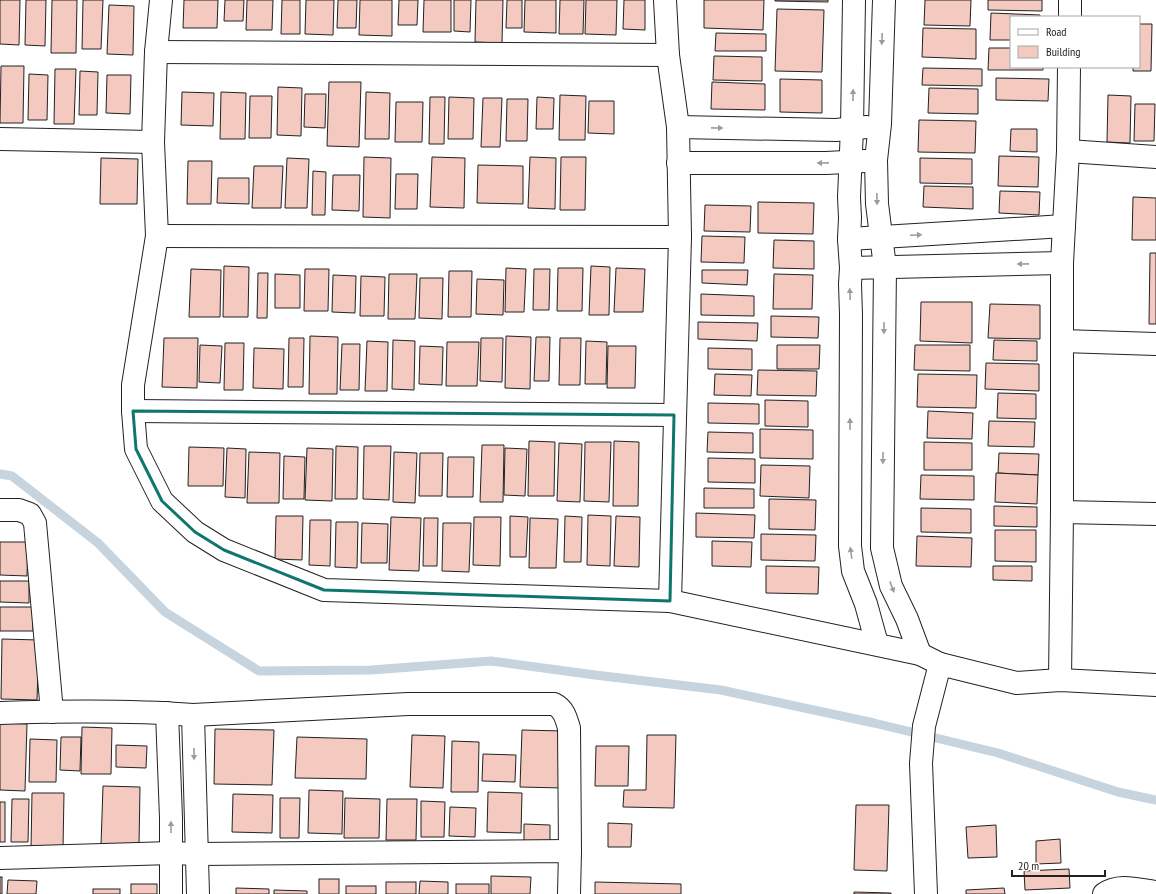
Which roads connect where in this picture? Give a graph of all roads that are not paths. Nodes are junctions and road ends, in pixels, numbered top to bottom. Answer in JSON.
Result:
{"nodes":[{"id":1,"x":161,"y":0,"type":"edge"},
{"id":2,"x":665,"y":0,"type":"edge"},
{"id":3,"x":854,"y":0,"type":"edge"},
{"id":4,"x":884,"y":0,"type":"edge"},
{"id":5,"x":1070,"y":0,"type":"edge"},
{"id":6,"x":1070,"y":16,"type":"edge"},
{"id":7,"x":156,"y":52,"type":"junction"},
{"id":8,"x":668,"y":55,"type":"junction"},
{"id":9,"x":1069,"y":68,"type":"edge"},
{"id":10,"x":880,"y":124,"type":"junction"},
{"id":11,"x":678,"y":127,"type":"junction"},
{"id":12,"x":852,"y":128,"type":"junction"},
{"id":13,"x":0,"y":139,"type":"edge"},
{"id":14,"x":153,"y":142,"type":"junction"},
{"id":15,"x":1068,"y":151,"type":"junction"},
{"id":16,"x":1156,"y":157,"type":"edge"},
{"id":17,"x":876,"y":160,"type":"junction"},
{"id":18,"x":850,"y":162,"type":"junction"},
{"id":19,"x":678,"y":163,"type":"junction"},
{"id":20,"x":1064,"y":226,"type":"junction"},
{"id":21,"x":157,"y":236,"type":"junction"},
{"id":22,"x":680,"y":237,"type":"junction"},
{"id":23,"x":881,"y":237,"type":"junction"},
{"id":24,"x":849,"y":239,"type":"junction"},
{"id":25,"x":1062,"y":263,"type":"junction"},
{"id":26,"x":885,"y":267,"type":"junction"},
{"id":27,"x":851,"y":268,"type":"junction"},
{"id":28,"x":1062,"y":341,"type":"junction"},
{"id":29,"x":1156,"y":344,"type":"edge"},
{"id":30,"x":133,"y":411,"type":"junction"},
{"id":31,"x":674,"y":415,"type":"junction"},
{"id":32,"x":0,"y":510,"type":"edge"},
{"id":33,"x":1062,"y":512,"type":"junction"},
{"id":34,"x":1156,"y":514,"type":"edge"},
{"id":35,"x":670,"y":601,"type":"junction"},
{"id":36,"x":877,"y":644,"type":"junction"},
{"id":37,"x":920,"y":654,"type":"junction"},
{"id":38,"x":940,"y":664,"type":"junction"},
{"id":39,"x":1060,"y":680,"type":"junction"},
{"id":40,"x":1156,"y":685,"type":"edge"},
{"id":41,"x":52,"y":712,"type":"junction"},
{"id":42,"x":0,"y":713,"type":"edge"},
{"id":43,"x":167,"y":713,"type":"junction"},
{"id":44,"x":193,"y":715,"type":"junction"},
{"id":45,"x":570,"y":851,"type":"junction"},
{"id":46,"x":172,"y":853,"type":"junction"},
{"id":47,"x":197,"y":854,"type":"junction"},
{"id":48,"x":0,"y":858,"type":"edge"},
{"id":49,"x":1156,"y":892,"type":"edge"},
{"id":50,"x":171,"y":894,"type":"edge"},
{"id":51,"x":198,"y":894,"type":"edge"},
{"id":52,"x":569,"y":894,"type":"edge"},
{"id":53,"x":926,"y":894,"type":"edge"},
{"id":54,"x":1104,"y":894,"type":"edge"}],
"edges":[{"from":1,"to":7,"type":"street"},
{"from":2,"to":8,"type":"street"},
{"from":12,"to":3,"type":"street","one_way":true},
{"from":4,"to":10,"type":"street","one_way":true},
{"from":5,"to":6,"type":"street"},
{"from":7,"to":8,"type":"street"},
{"from":7,"to":14,"type":"street"},
{"from":8,"to":11,"type":"street"},
{"from":9,"to":15,"type":"street"},
{"from":10,"to":12,"type":"street"},
{"from":10,"to":17,"type":"street"},
{"from":11,"to":12,"type":"street","one_way":true},
{"from":11,"to":19,"type":"street"},
{"from":12,"to":18,"type":"street"},
{"from":13,"to":14,"type":"street"},
{"from":14,"to":21,"type":"street"},
{"from":15,"to":16,"type":"street"},
{"from":15,"to":20,"type":"street"},
{"from":17,"to":18,"type":"street"},
{"from":17,"to":23,"type":"street","one_way":true},
{"from":18,"to":19,"type":"street","one_way":true},
{"from":18,"to":24,"type":"street"},
{"from":19,"to":22,"type":"street"},
{"from":23,"to":20,"type":"street","one_way":true},
{"from":20,"to":25,"type":"street"},
{"from":21,"to":22,"type":"street"},
{"from":21,"to":30,"type":"street"},
{"from":22,"to":31,"type":"street"},
{"from":23,"to":24,"type":"street"},
{"from":23,"to":26,"type":"street"},
{"from":24,"to":27,"type":"street"},
{"from":25,"to":26,"type":"street","one_way":true},
{"from":25,"to":28,"type":"street"},
{"from":26,"to":27,"type":"street"},
{"from":26,"to":37,"type":"street","one_way":true},
{"from":36,"to":27,"type":"street","one_way":true},
{"from":28,"to":29,"type":"street"},
{"from":28,"to":33,"type":"street"},
{"from":30,"to":31,"type":"street"},
{"from":30,"to":35,"type":"street"},
{"from":31,"to":35,"type":"street"},
{"from":32,"to":41,"type":"street"},
{"from":33,"to":34,"type":"street"},
{"from":33,"to":39,"type":"street"},
{"from":35,"to":36,"type":"street"},
{"from":36,"to":37,"type":"street"},
{"from":37,"to":38,"type":"street"},
{"from":38,"to":39,"type":"street"},
{"from":38,"to":53,"type":"street"},
{"from":39,"to":40,"type":"street"},
{"from":41,"to":42,"type":"street"},
{"from":41,"to":43,"type":"street"},
{"from":43,"to":44,"type":"street"},
{"from":46,"to":43,"type":"street","one_way":true},
{"from":44,"to":45,"type":"street"},
{"from":44,"to":47,"type":"street","one_way":true},
{"from":45,"to":47,"type":"street"},
{"from":45,"to":52,"type":"street"},
{"from":46,"to":47,"type":"street"},
{"from":46,"to":48,"type":"street"},
{"from":46,"to":50,"type":"street"},
{"from":47,"to":51,"type":"street"},
{"from":49,"to":54,"type":"street"}]}
